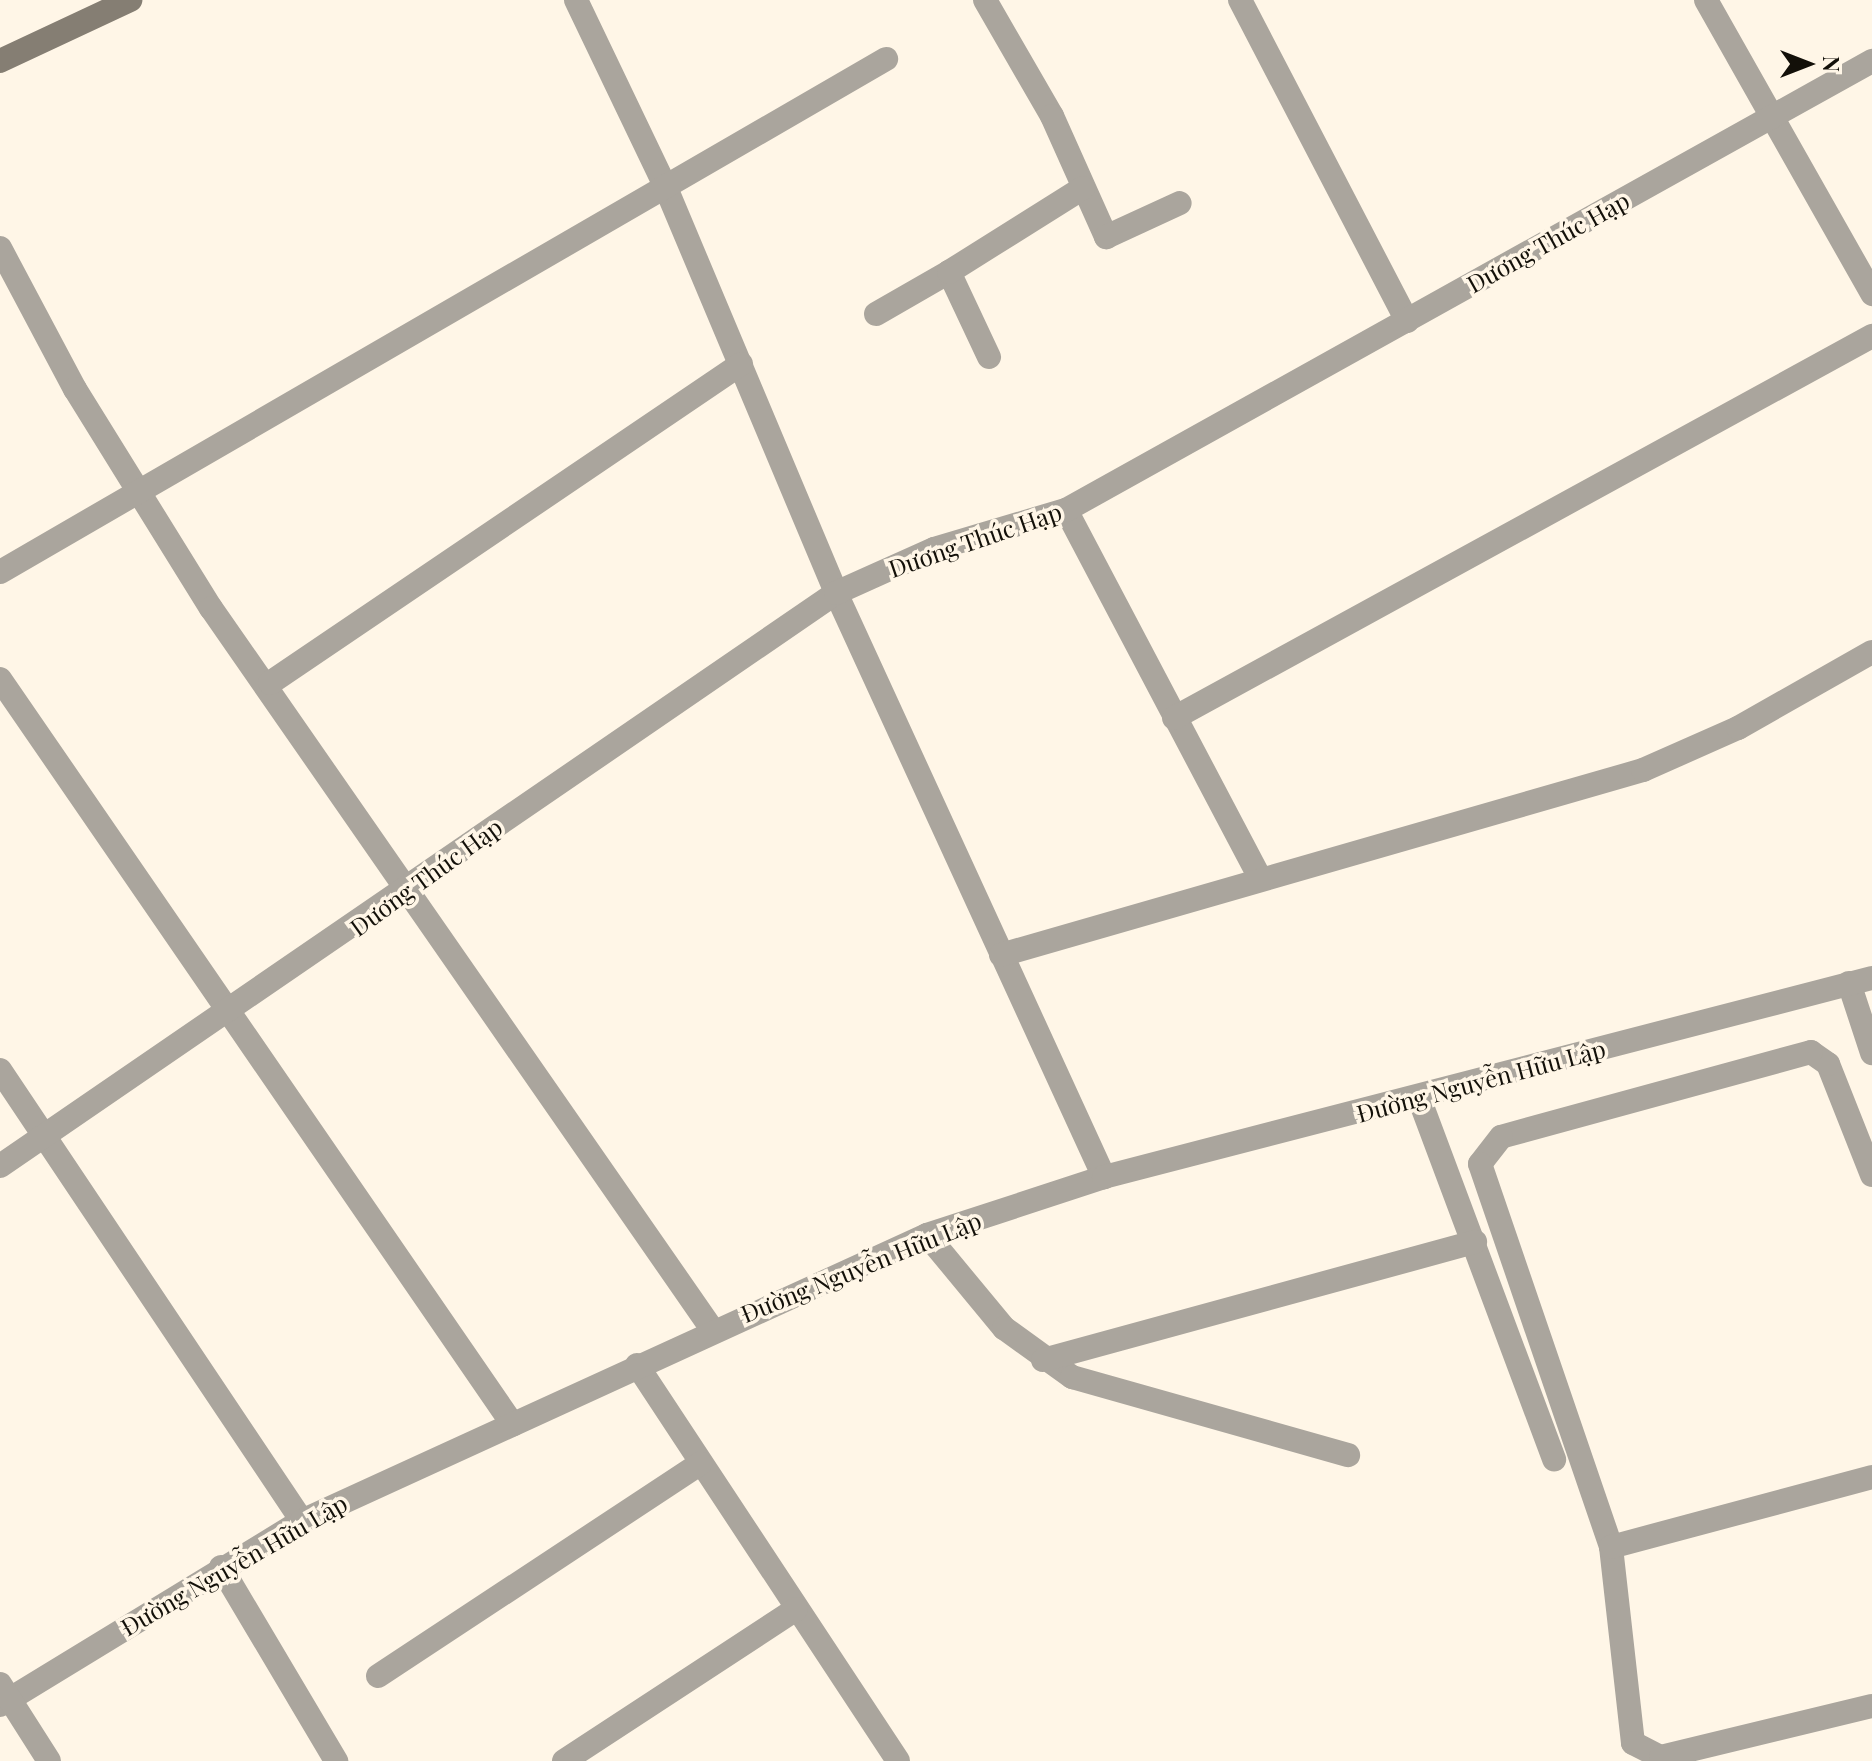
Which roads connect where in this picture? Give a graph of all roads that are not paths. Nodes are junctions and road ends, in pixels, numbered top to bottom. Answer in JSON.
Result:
{"nodes":[{"id":1,"x":576,"y":0,"type":"edge"},
{"id":2,"x":985,"y":0,"type":"edge"},
{"id":3,"x":1240,"y":0,"type":"edge"},
{"id":4,"x":1706,"y":0,"type":"edge"},
{"id":5,"x":122,"y":2,"type":"edge"},
{"id":6,"x":886,"y":59,"type":"dead end"},
{"id":7,"x":0,"y":61,"type":"edge"},
{"id":8,"x":1872,"y":61,"type":"edge"},
{"id":9,"x":1771,"y":118,"type":"junction"},
{"id":10,"x":666,"y":188,"type":"junction"},
{"id":11,"x":1083,"y":188,"type":"junction"},
{"id":12,"x":1180,"y":203,"type":"dead end"},
{"id":13,"x":0,"y":248,"type":"edge"},
{"id":14,"x":949,"y":272,"type":"junction"},
{"id":15,"x":1872,"y":294,"type":"edge"},
{"id":16,"x":876,"y":314,"type":"dead end"},
{"id":17,"x":1407,"y":321,"type":"junction"},
{"id":18,"x":1872,"y":336,"type":"edge"},
{"id":19,"x":989,"y":357,"type":"dead end"},
{"id":20,"x":741,"y":364,"type":"junction"},
{"id":21,"x":138,"y":489,"type":"junction"},
{"id":22,"x":1066,"y":510,"type":"junction"},
{"id":23,"x":0,"y":572,"type":"edge"},
{"id":24,"x":836,"y":593,"type":"junction"},
{"id":25,"x":1872,"y":652,"type":"edge"},
{"id":26,"x":0,"y":679,"type":"edge"},
{"id":27,"x":270,"y":683,"type":"junction"},
{"id":28,"x":1174,"y":718,"type":"junction"},
{"id":29,"x":1260,"y":878,"type":"junction"},
{"id":30,"x":409,"y":891,"type":"junction"},
{"id":31,"x":1001,"y":955,"type":"junction"},
{"id":32,"x":1860,"y":980,"type":"edge"},
{"id":33,"x":229,"y":1014,"type":"junction"},
{"id":34,"x":1872,"y":1053,"type":"edge"},
{"id":35,"x":0,"y":1070,"type":"edge"},
{"id":36,"x":1419,"y":1098,"type":"junction"},
{"id":37,"x":44,"y":1136,"type":"junction"},
{"id":38,"x":0,"y":1166,"type":"edge"},
{"id":39,"x":1872,"y":1175,"type":"edge"},
{"id":40,"x":1104,"y":1177,"type":"junction"},
{"id":41,"x":927,"y":1235,"type":"junction"},
{"id":42,"x":1475,"y":1242,"type":"junction"},
{"id":43,"x":712,"y":1329,"type":"junction"},
{"id":44,"x":1043,"y":1360,"type":"junction"},
{"id":45,"x":637,"y":1365,"type":"junction"},
{"id":46,"x":513,"y":1425,"type":"junction"},
{"id":47,"x":1348,"y":1455,"type":"dead end"},
{"id":48,"x":1554,"y":1460,"type":"dead end"},
{"id":49,"x":700,"y":1464,"type":"junction"},
{"id":50,"x":1872,"y":1477,"type":"edge"},
{"id":51,"x":302,"y":1521,"type":"junction"},
{"id":52,"x":1611,"y":1547,"type":"junction"},
{"id":53,"x":221,"y":1567,"type":"junction"},
{"id":54,"x":796,"y":1609,"type":"junction"},
{"id":55,"x":378,"y":1676,"type":"dead end"},
{"id":56,"x":3,"y":1696,"type":"edge"},
{"id":57,"x":1872,"y":1706,"type":"edge"},
{"id":58,"x":886,"y":1757,"type":"edge"},
{"id":59,"x":49,"y":1761,"type":"edge"},
{"id":60,"x":336,"y":1761,"type":"edge"},
{"id":61,"x":564,"y":1761,"type":"edge"}],
"edges":[{"from":1,"to":10,"type":"street"},
{"from":2,"to":11,"type":"street"},
{"from":3,"to":17,"type":"street"},
{"from":4,"to":9,"type":"street"},
{"from":5,"to":7,"type":"main road"},
{"from":6,"to":10,"type":"street"},
{"from":8,"to":9,"type":"street","name":"Dương Thúc Hạp"},
{"from":9,"to":15,"type":"street"},
{"from":9,"to":17,"type":"street","name":"Dương Thúc Hạp"},
{"from":10,"to":20,"type":"street"},
{"from":10,"to":21,"type":"street"},
{"from":11,"to":12,"type":"street"},
{"from":11,"to":14,"type":"street"},
{"from":13,"to":21,"type":"street"},
{"from":14,"to":16,"type":"street"},
{"from":14,"to":19,"type":"street"},
{"from":17,"to":22,"type":"street","name":"Dương Thúc Hạp"},
{"from":18,"to":28,"type":"street"},
{"from":20,"to":24,"type":"street"},
{"from":20,"to":27,"type":"street"},
{"from":21,"to":23,"type":"street"},
{"from":21,"to":27,"type":"street"},
{"from":22,"to":24,"type":"street","name":"Dương Thúc Hạp"},
{"from":22,"to":28,"type":"street"},
{"from":24,"to":30,"type":"street","name":"Dương Thúc Hạp"},
{"from":24,"to":31,"type":"street"},
{"from":25,"to":29,"type":"street"},
{"from":26,"to":33,"type":"street"},
{"from":27,"to":30,"type":"street"},
{"from":28,"to":29,"type":"street"},
{"from":29,"to":31,"type":"street"},
{"from":30,"to":33,"type":"street","name":"Dương Thúc Hạp"},
{"from":30,"to":43,"type":"street"},
{"from":31,"to":40,"type":"street"},
{"from":32,"to":34,"type":"street"},
{"from":32,"to":36,"type":"street","name":"Đường Nguyễn Hữu Lập"},
{"from":33,"to":37,"type":"street","name":"Dương Thúc Hạp"},
{"from":33,"to":46,"type":"street"},
{"from":35,"to":37,"type":"street"},
{"from":36,"to":40,"type":"street","name":"Đường Nguyễn Hữu Lập"},
{"from":36,"to":42,"type":"street"},
{"from":37,"to":38,"type":"street","name":"Dương Thúc Hạp"},
{"from":37,"to":51,"type":"street"},
{"from":39,"to":52,"type":"street"},
{"from":40,"to":41,"type":"street","name":"Đường Nguyễn Hữu Lập"},
{"from":41,"to":43,"type":"street","name":"Đường Nguyễn Hữu Lập"},
{"from":41,"to":44,"type":"street"},
{"from":42,"to":44,"type":"street"},
{"from":42,"to":48,"type":"street"},
{"from":43,"to":45,"type":"street","name":"Đường Nguyễn Hữu Lập"},
{"from":44,"to":47,"type":"street"},
{"from":45,"to":46,"type":"street","name":"Đường Nguyễn Hữu Lập"},
{"from":45,"to":49,"type":"street"},
{"from":46,"to":51,"type":"street","name":"Đường Nguyễn Hữu Lập"},
{"from":49,"to":54,"type":"street"},
{"from":49,"to":55,"type":"street"},
{"from":50,"to":52,"type":"street"},
{"from":51,"to":53,"type":"street","name":"Đường Nguyễn Hữu Lập"},
{"from":52,"to":57,"type":"street"},
{"from":53,"to":56,"type":"street","name":"Đường Nguyễn Hữu Lập"},
{"from":53,"to":60,"type":"street"},
{"from":54,"to":58,"type":"street"},
{"from":54,"to":61,"type":"street"},
{"from":56,"to":59,"type":"street"}]}
